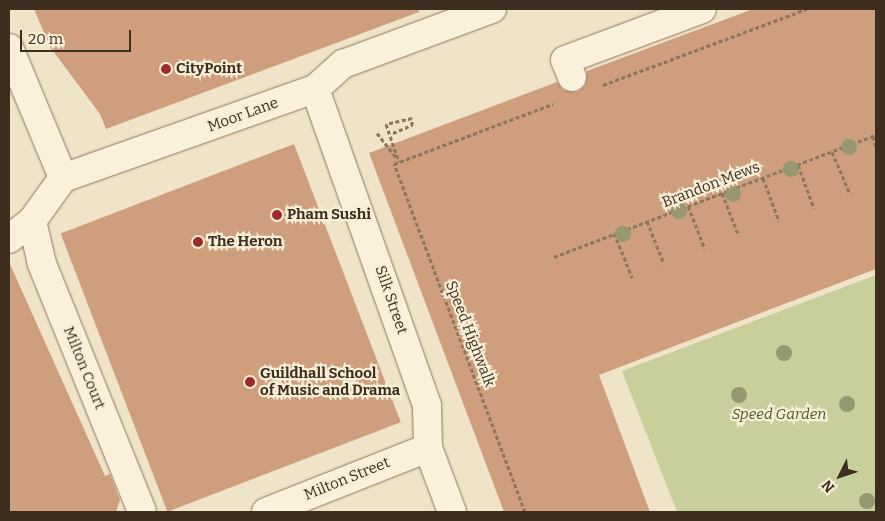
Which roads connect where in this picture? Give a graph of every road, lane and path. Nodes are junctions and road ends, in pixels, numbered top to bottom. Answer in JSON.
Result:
{"nodes":[{"id":1,"x":492,"y":9,"type":"edge"},
{"id":2,"x":702,"y":9,"type":"edge"},
{"id":3,"x":9,"y":48,"type":"edge"},
{"id":4,"x":572,"y":77,"type":"dead end"},
{"id":5,"x":315,"y":89,"type":"junction"},
{"id":6,"x":377,"y":133,"type":"dead end"},
{"id":7,"x":393,"y":133,"type":"dead end"},
{"id":8,"x":875,"y":136,"type":"edge"},
{"id":9,"x":876,"y":146,"type":"edge"},
{"id":10,"x":832,"y":152,"type":"junction"},
{"id":11,"x":394,"y":164,"type":"dead end"},
{"id":12,"x":798,"y":165,"type":"junction"},
{"id":13,"x":63,"y":178,"type":"junction"},
{"id":14,"x":763,"y":178,"type":"junction"},
{"id":15,"x":722,"y":193,"type":"junction"},
{"id":16,"x":850,"y":194,"type":"dead end"},
{"id":17,"x":688,"y":206,"type":"junction"},
{"id":18,"x":814,"y":208,"type":"dead end"},
{"id":19,"x":32,"y":221,"type":"junction"},
{"id":20,"x":647,"y":221,"type":"junction"},
{"id":21,"x":779,"y":221,"type":"dead end"},
{"id":22,"x":614,"y":233,"type":"junction"},
{"id":23,"x":739,"y":236,"type":"dead end"},
{"id":24,"x":9,"y":239,"type":"edge"},
{"id":25,"x":705,"y":249,"type":"dead end"},
{"id":26,"x":554,"y":256,"type":"dead end"},
{"id":27,"x":664,"y":264,"type":"dead end"},
{"id":28,"x":632,"y":276,"type":"dead end"},
{"id":29,"x":456,"y":293,"type":"dead end"},
{"id":30,"x":444,"y":298,"type":"junction"},
{"id":31,"x":428,"y":448,"type":"junction"},
{"id":32,"x":142,"y":512,"type":"edge"},
{"id":33,"x":266,"y":512,"type":"edge"},
{"id":34,"x":452,"y":512,"type":"edge"},
{"id":35,"x":525,"y":512,"type":"edge"}],
"edges":[{"from":1,"to":5,"type":"street","name":"Moor Lane"},
{"from":2,"to":4,"type":"street"},
{"from":3,"to":13,"type":"street"},
{"from":5,"to":13,"type":"street","name":"Moor Lane"},
{"from":5,"to":31,"type":"street","name":"Silk Street"},
{"from":6,"to":7,"type":"path"},
{"from":8,"to":9,"type":"path"},
{"from":8,"to":10,"type":"path","name":"Brandon Mews"},
{"from":10,"to":12,"type":"path","name":"Brandon Mews"},
{"from":10,"to":16,"type":"path"},
{"from":11,"to":30,"type":"path","name":"Speed Highwalk"},
{"from":12,"to":14,"type":"path","name":"Brandon Mews"},
{"from":12,"to":18,"type":"path"},
{"from":13,"to":19,"type":"street"},
{"from":14,"to":15,"type":"path","name":"Brandon Mews"},
{"from":14,"to":21,"type":"path"},
{"from":15,"to":17,"type":"path","name":"Brandon Mews"},
{"from":15,"to":23,"type":"path"},
{"from":17,"to":20,"type":"path","name":"Brandon Mews"},
{"from":17,"to":25,"type":"path"},
{"from":19,"to":24,"type":"street"},
{"from":19,"to":32,"type":"street","name":"Milton Court"},
{"from":20,"to":22,"type":"path","name":"Brandon Mews"},
{"from":20,"to":27,"type":"path"},
{"from":22,"to":26,"type":"path","name":"Brandon Mews"},
{"from":22,"to":28,"type":"path"},
{"from":29,"to":30,"type":"path"},
{"from":30,"to":35,"type":"path","name":"Speed Highwalk"},
{"from":31,"to":33,"type":"street","name":"Milton Street"},
{"from":31,"to":34,"type":"street","name":"Silk Street"}]}
